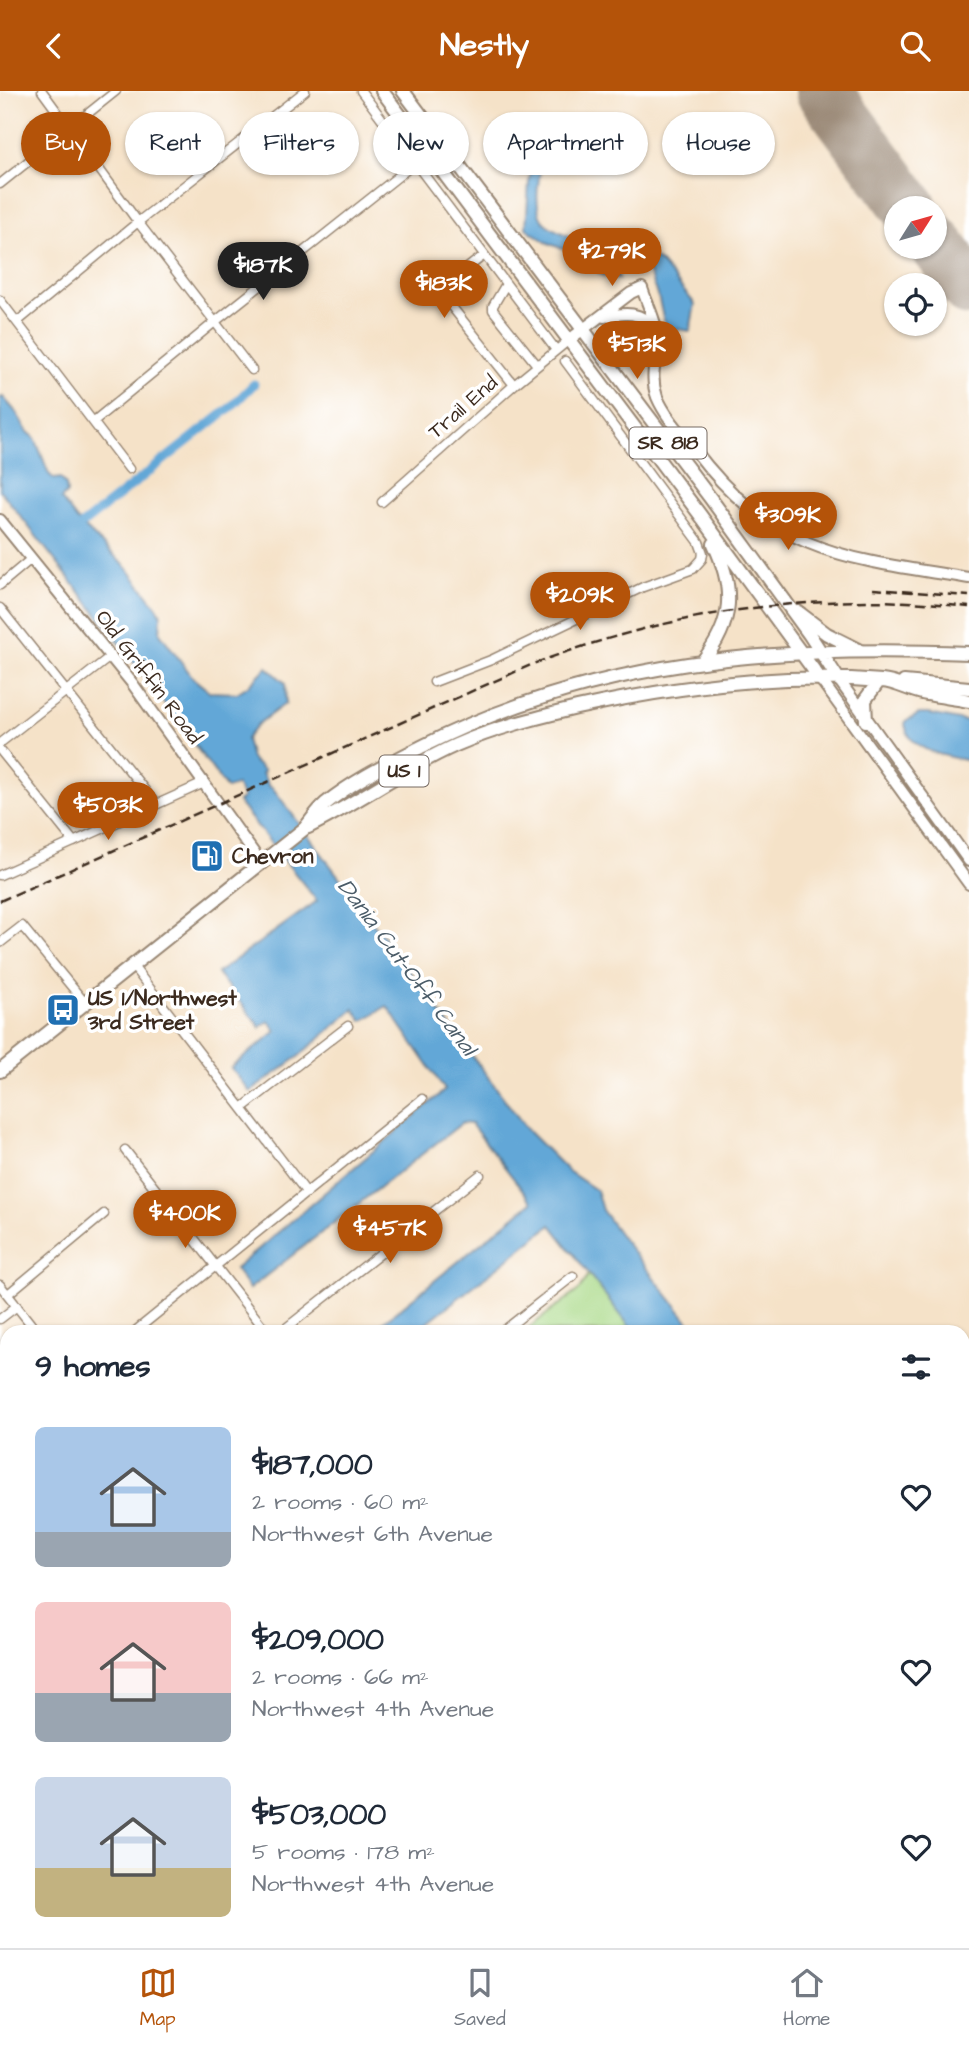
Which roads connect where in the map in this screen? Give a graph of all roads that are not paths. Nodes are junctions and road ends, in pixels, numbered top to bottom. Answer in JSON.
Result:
{"nodes":[{"id":1,"x":42,"y":91,"type":"edge"},
{"id":2,"x":116,"y":91,"type":"edge"},
{"id":3,"x":304,"y":91,"type":"edge"},
{"id":4,"x":361,"y":91,"type":"edge"},
{"id":5,"x":382,"y":91,"type":"edge"},
{"id":6,"x":403,"y":91,"type":"edge"},
{"id":7,"x":58,"y":112,"type":"edge"},
{"id":8,"x":90,"y":112,"type":"edge"},
{"id":9,"x":377,"y":112,"type":"edge"},
{"id":10,"x":21,"y":167,"type":"edge"},
{"id":11,"x":104,"y":175,"type":"edge"},
{"id":12,"x":400,"y":175,"type":"edge"},
{"id":13,"x":424,"y":175,"type":"edge"},
{"id":14,"x":0,"y":184,"type":"edge"},
{"id":15,"x":138,"y":222,"type":"junction"},
{"id":16,"x":484,"y":255,"type":"junction"},
{"id":17,"x":506,"y":284,"type":"junction"},
{"id":18,"x":0,"y":300,"type":"edge"},
{"id":19,"x":598,"y":318,"type":"junction"},
{"id":20,"x":216,"y":321,"type":"junction"},
{"id":21,"x":17,"y":322,"type":"junction"},
{"id":22,"x":583,"y":330,"type":"junction"},
{"id":23,"x":656,"y":330,"type":"junction"},
{"id":24,"x":569,"y":340,"type":"junction"},
{"id":25,"x":556,"y":350,"type":"junction"},
{"id":26,"x":565,"y":362,"type":"dead end"},
{"id":27,"x":537,"y":365,"type":"junction"},
{"id":28,"x":252,"y":370,"type":"dead end"},
{"id":29,"x":513,"y":385,"type":"junction"},
{"id":30,"x":94,"y":421,"type":"junction"},
{"id":31,"x":129,"y":469,"type":"dead end"},
{"id":32,"x":382,"y":502,"type":"dead end"},
{"id":33,"x":698,"y":512,"type":"junction"},
{"id":34,"x":0,"y":520,"type":"edge"},
{"id":35,"x":31,"y":559,"type":"junction"},
{"id":36,"x":969,"y":578,"type":"edge"},
{"id":37,"x":0,"y":585,"type":"edge"},
{"id":38,"x":787,"y":603,"type":"junction"},
{"id":39,"x":0,"y":608,"type":"edge"},
{"id":40,"x":862,"y":651,"type":"junction"},
{"id":41,"x":821,"y":652,"type":"junction"},
{"id":42,"x":801,"y":653,"type":"junction"},
{"id":43,"x":969,"y":653,"type":"edge"},
{"id":44,"x":111,"y":656,"type":"junction"},
{"id":45,"x":702,"y":662,"type":"junction"},
{"id":46,"x":821,"y":680,"type":"junction"},
{"id":47,"x":839,"y":680,"type":"junction"},
{"id":48,"x":883,"y":681,"type":"junction"},
{"id":49,"x":434,"y":682,"type":"dead end"},
{"id":50,"x":969,"y":688,"type":"edge"},
{"id":51,"x":67,"y":691,"type":"junction"},
{"id":52,"x":969,"y":701,"type":"edge"},
{"id":53,"x":508,"y":709,"type":"junction"},
{"id":54,"x":866,"y":721,"type":"junction"},
{"id":55,"x":509,"y":725,"type":"junction"},
{"id":56,"x":0,"y":743,"type":"edge"},
{"id":57,"x":0,"y":750,"type":"edge"},
{"id":58,"x":204,"y":783,"type":"junction"},
{"id":59,"x":155,"y":803,"type":"junction"},
{"id":60,"x":304,"y":829,"type":"junction"},
{"id":61,"x":74,"y":842,"type":"junction"},
{"id":62,"x":969,"y":861,"type":"edge"},
{"id":63,"x":261,"y":863,"type":"junction"},
{"id":64,"x":0,"y":875,"type":"edge"},
{"id":65,"x":969,"y":884,"type":"edge"},
{"id":66,"x":0,"y":943,"type":"edge"},
{"id":67,"x":132,"y":965,"type":"junction"},
{"id":68,"x":85,"y":1003,"type":"junction"},
{"id":69,"x":348,"y":1026,"type":"dead end"},
{"id":70,"x":0,"y":1071,"type":"edge"},
{"id":71,"x":422,"y":1099,"type":"dead end"},
{"id":72,"x":242,"y":1108,"type":"junction"},
{"id":73,"x":125,"y":1150,"type":"dead end"},
{"id":74,"x":480,"y":1175,"type":"dead end"},
{"id":75,"x":307,"y":1193,"type":"junction"},
{"id":76,"x":104,"y":1215,"type":"dead end"},
{"id":77,"x":216,"y":1267,"type":"junction"},
{"id":78,"x":573,"y":1276,"type":"dead end"},
{"id":79,"x":0,"y":1285,"type":"edge"},
{"id":80,"x":8,"y":1294,"type":"junction"},
{"id":81,"x":16,"y":1306,"type":"junction"},
{"id":82,"x":0,"y":1319,"type":"edge"},
{"id":83,"x":31,"y":1325,"type":"edge"},
{"id":84,"x":143,"y":1325,"type":"edge"},
{"id":85,"x":262,"y":1325,"type":"edge"},
{"id":86,"x":290,"y":1325,"type":"edge"},
{"id":87,"x":511,"y":1325,"type":"edge"}],
"edges":[{"from":1,"to":7,"type":"street"},
{"from":2,"to":8,"type":"street"},
{"from":3,"to":15,"type":"street"},
{"from":4,"to":9,"type":"street"},
{"from":5,"to":24,"type":"main road","number":"SR 818"},
{"from":6,"to":22,"type":"main road","number":"SR 818"},
{"from":10,"to":14,"type":"street"},
{"from":11,"to":15,"type":"street"},
{"from":12,"to":20,"type":"street"},
{"from":13,"to":16,"type":"street"},
{"from":15,"to":20,"type":"street"},
{"from":15,"to":21,"type":"street"},
{"from":16,"to":17,"type":"street"},
{"from":16,"to":29,"type":"street"},
{"from":17,"to":25,"type":"street"},
{"from":17,"to":27,"type":"street"},
{"from":18,"to":21,"type":"street"},
{"from":19,"to":22,"type":"street"},
{"from":19,"to":23,"type":"street"},
{"from":19,"to":23,"type":"street"},
{"from":20,"to":28,"type":"street"},
{"from":20,"to":30,"type":"street"},
{"from":21,"to":30,"type":"street"},
{"from":22,"to":24,"type":"street"},
{"from":22,"to":38,"type":"main road","number":"SR 818"},
{"from":23,"to":36,"type":"street"},
{"from":24,"to":25,"type":"street","name":"Trail End"},
{"from":24,"to":33,"type":"main road","number":"SR 818"},
{"from":25,"to":27,"type":"street","name":"Trail End"},
{"from":26,"to":49,"type":"street"},
{"from":27,"to":29,"type":"street","name":"Trail End"},
{"from":29,"to":32,"type":"street","name":"Trail End"},
{"from":30,"to":31,"type":"street"},
{"from":33,"to":42,"type":"main road","number":"SR 818"},
{"from":33,"to":45,"type":"main road"},
{"from":34,"to":35,"type":"street","name":"Old Griffin Road"},
{"from":35,"to":37,"type":"street"},
{"from":35,"to":44,"type":"street","name":"Old Griffin Road"},
{"from":38,"to":40,"type":"main road"},
{"from":38,"to":41,"type":"main road","number":"SR 818"},
{"from":39,"to":51,"type":"street"},
{"from":40,"to":41,"type":"main road","number":"US 1"},
{"from":40,"to":43,"type":"main road","number":"US 1"},
{"from":41,"to":42,"type":"main road","number":"US 1"},
{"from":41,"to":47,"type":"main road","number":"SR 818"},
{"from":42,"to":45,"type":"main road","number":"US 1"},
{"from":42,"to":46,"type":"main road","number":"SR 818"},
{"from":44,"to":51,"type":"street"},
{"from":44,"to":58,"type":"street","name":"Old Griffin Road"},
{"from":45,"to":53,"type":"main road","number":"US 1"},
{"from":46,"to":47,"type":"main road","number":"US 1"},
{"from":46,"to":55,"type":"main road","number":"US 1"},
{"from":46,"to":65,"type":"street"},
{"from":47,"to":48,"type":"main road","number":"US 1"},
{"from":47,"to":54,"type":"street"},
{"from":48,"to":50,"type":"main road","number":"US 1"},
{"from":48,"to":52,"type":"main road"},
{"from":48,"to":54,"type":"main road"},
{"from":51,"to":56,"type":"street"},
{"from":51,"to":59,"type":"street"},
{"from":53,"to":55,"type":"street"},
{"from":53,"to":60,"type":"main road","number":"US 1"},
{"from":54,"to":62,"type":"street"},
{"from":55,"to":60,"type":"main road","number":"US 1"},
{"from":57,"to":61,"type":"street"},
{"from":58,"to":59,"type":"street"},
{"from":58,"to":63,"type":"street","name":"Old Griffin Road"},
{"from":59,"to":61,"type":"street"},
{"from":60,"to":63,"type":"main road","number":"US 1"},
{"from":61,"to":64,"type":"street"},
{"from":63,"to":67,"type":"main road","number":"US 1"},
{"from":66,"to":68,"type":"street"},
{"from":67,"to":68,"type":"main road","number":"US 1"},
{"from":67,"to":72,"type":"street"},
{"from":68,"to":70,"type":"main road","number":"US 1"},
{"from":69,"to":72,"type":"street"},
{"from":71,"to":75,"type":"street"},
{"from":72,"to":75,"type":"street"},
{"from":73,"to":77,"type":"street"},
{"from":74,"to":86,"type":"street"},
{"from":75,"to":77,"type":"street"},
{"from":76,"to":80,"type":"street"},
{"from":77,"to":84,"type":"street"},
{"from":77,"to":85,"type":"street"},
{"from":78,"to":87,"type":"street"},
{"from":79,"to":80,"type":"street"},
{"from":80,"to":81,"type":"street"},
{"from":81,"to":82,"type":"street"},
{"from":81,"to":83,"type":"street"}]}
